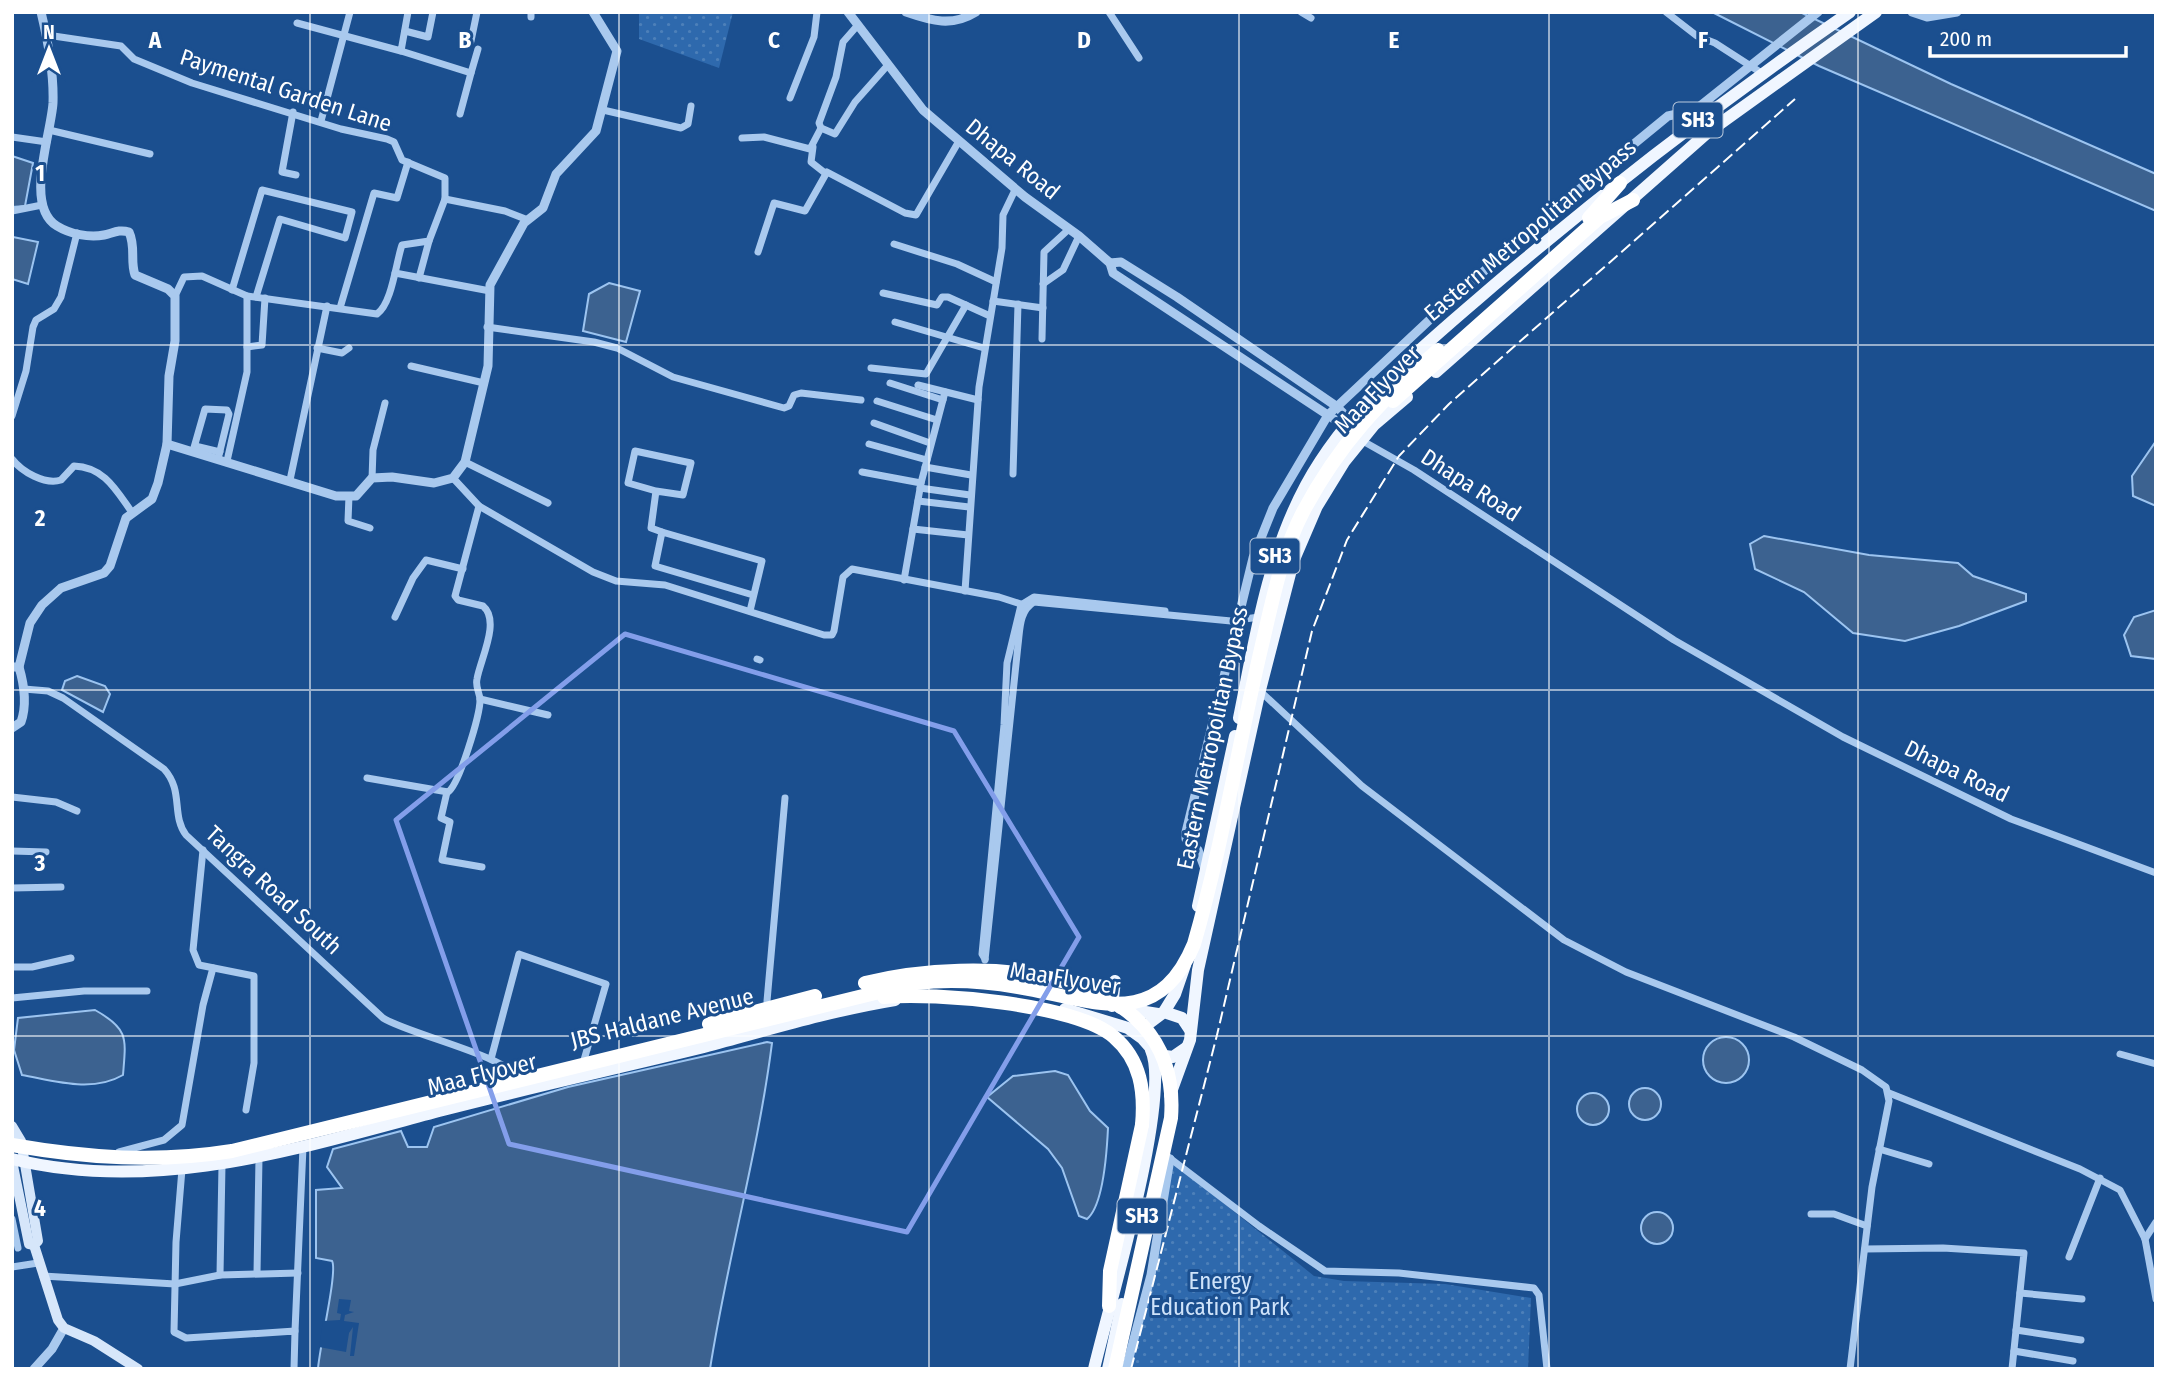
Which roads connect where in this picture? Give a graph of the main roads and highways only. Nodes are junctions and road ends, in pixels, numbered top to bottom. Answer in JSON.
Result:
{"nodes":[{"id":1,"x":1850,"y":12,"type":"edge"},
{"id":2,"x":1876,"y":12,"type":"edge"},
{"id":3,"x":1620,"y":183,"type":"junction"},
{"id":4,"x":1633,"y":200,"type":"junction"},
{"id":5,"x":1443,"y":350,"type":"junction"},
{"id":6,"x":1115,"y":981,"type":"dead end"},
{"id":7,"x":884,"y":997,"type":"junction"},
{"id":8,"x":1112,"y":1006,"type":"junction"},
{"id":9,"x":1161,"y":1013,"type":"junction"},
{"id":10,"x":1190,"y":1032,"type":"junction"},
{"id":11,"x":668,"y":1043,"type":"junction"},
{"id":12,"x":1149,"y":1047,"type":"junction"},
{"id":13,"x":1186,"y":1047,"type":"junction"},
{"id":14,"x":12,"y":1126,"type":"edge"},
{"id":15,"x":15,"y":1151,"type":"edge"},
{"id":16,"x":15,"y":1188,"type":"edge"},
{"id":17,"x":23,"y":1247,"type":"edge"},
{"id":18,"x":1109,"y":1306,"type":"junction"},
{"id":19,"x":138,"y":1369,"type":"edge"},
{"id":20,"x":1094,"y":1369,"type":"edge"},
{"id":21,"x":1108,"y":1369,"type":"edge"},
{"id":22,"x":1115,"y":1369,"type":"edge"}],
"edges":[{"from":1,"to":3,"type":"main road","name":"Eastern Metropolitan Bypass","number":"SH3"},
{"from":2,"to":4,"type":"main road","name":"Eastern Metropolitan Bypass","number":"SH3"},
{"from":3,"to":5,"type":"highway","name":"Maa Flyover"},
{"from":3,"to":9,"type":"main road","name":"Eastern Metropolitan Bypass","number":"SH3"},
{"from":4,"to":5,"type":"highway","name":"Maa Flyover"},
{"from":4,"to":10,"type":"main road","name":"Eastern Metropolitan Bypass","number":"SH3"},
{"from":5,"to":7,"type":"highway","name":"Maa Flyover","bridge":true},
{"from":5,"to":11,"type":"highway","name":"Maa Flyover","bridge":true},
{"from":6,"to":8,"type":"main road"},
{"from":7,"to":15,"type":"highway","name":"Maa Flyover"},
{"from":7,"to":18,"type":"highway","bridge":true},
{"from":8,"to":9,"type":"main road","name":"JBS Haldane Avenue"},
{"from":8,"to":15,"type":"main road","name":"JBS Haldane Avenue"},
{"from":9,"to":10,"type":"main road"},
{"from":9,"to":12,"type":"main road","number":"SH3"},
{"from":10,"to":13,"type":"main road","number":"SH3"},
{"from":11,"to":15,"type":"highway","name":"Maa Flyover","bridge":true},
{"from":11,"to":22,"type":"highway","bridge":true},
{"from":12,"to":13,"type":"main road"},
{"from":12,"to":15,"type":"main road","name":"JBS Haldane Avenue"},
{"from":12,"to":18,"type":"main road","number":"SH3"},
{"from":13,"to":21,"type":"main road","number":"SH3"},
{"from":14,"to":15,"type":"main road"},
{"from":15,"to":16,"type":"main road"},
{"from":15,"to":17,"type":"main road"},
{"from":16,"to":17,"type":"main road"},
{"from":17,"to":19,"type":"main road"},
{"from":18,"to":20,"type":"main road","number":"SH3"}]}
